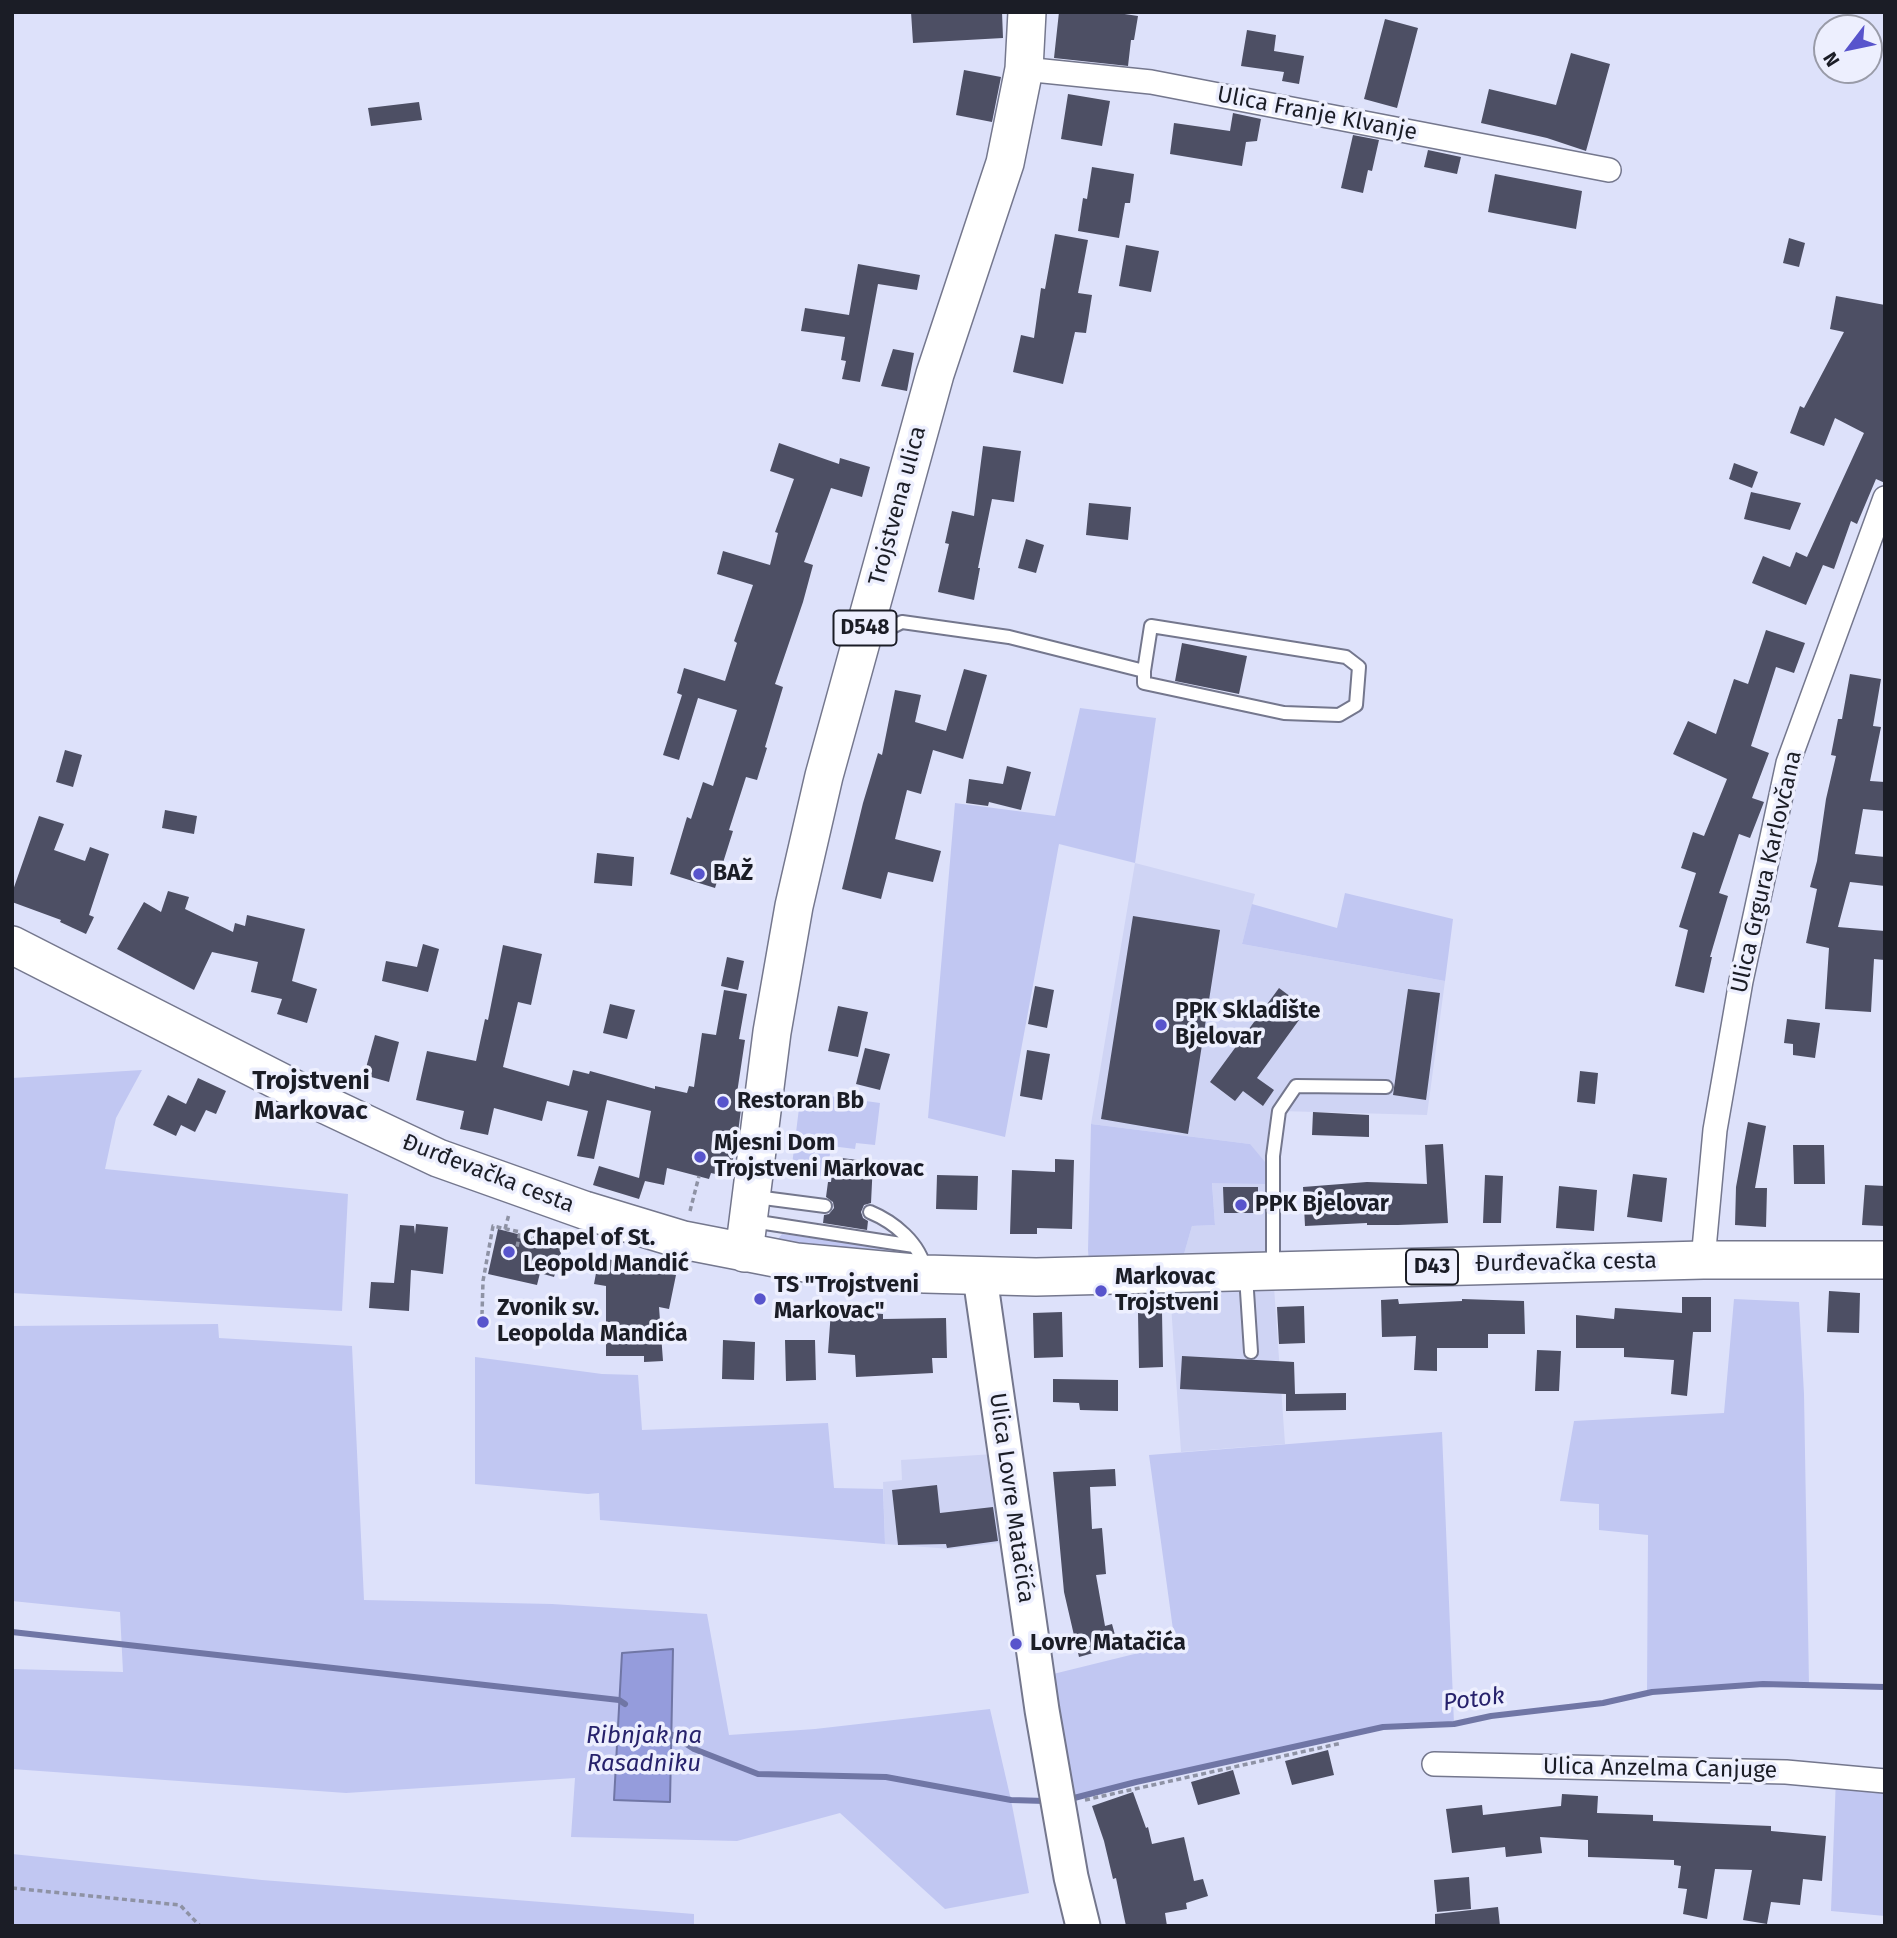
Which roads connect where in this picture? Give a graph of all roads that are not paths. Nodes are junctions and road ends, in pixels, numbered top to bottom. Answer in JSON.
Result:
{"nodes":[{"id":1,"x":1027,"y":12,"type":"edge"},
{"id":2,"x":1024,"y":69,"type":"junction"},
{"id":3,"x":1609,"y":170,"type":"dead end"},
{"id":4,"x":1885,"y":498,"type":"edge"},
{"id":5,"x":861,"y":643,"type":"junction"},
{"id":6,"x":1143,"y":671,"type":"junction"},
{"id":7,"x":12,"y":945,"type":"edge"},
{"id":8,"x":1386,"y":1087,"type":"dead end"},
{"id":9,"x":825,"y":1206,"type":"dead end"},
{"id":10,"x":749,"y":1212,"type":"junction"},
{"id":11,"x":870,"y":1212,"type":"dead end"},
{"id":12,"x":686,"y":1227,"type":"junction"},
{"id":13,"x":920,"y":1260,"type":"junction"},
{"id":14,"x":1703,"y":1260,"type":"junction"},
{"id":15,"x":1885,"y":1260,"type":"edge"},
{"id":16,"x":1259,"y":1271,"type":"junction"},
{"id":17,"x":980,"y":1277,"type":"junction"},
{"id":18,"x":1251,"y":1352,"type":"dead end"},
{"id":19,"x":1434,"y":1764,"type":"dead end"},
{"id":20,"x":1885,"y":1781,"type":"edge"},
{"id":21,"x":1083,"y":1926,"type":"edge"}],
"edges":[{"from":1,"to":2,"type":"main road","name":"Trojstvena ulica","number":"D548"},
{"from":2,"to":3,"type":"street","name":"Ulica Franje Klvanje"},
{"from":2,"to":5,"type":"main road","name":"Trojstvena ulica","number":"D548"},
{"from":4,"to":14,"type":"street","name":"Ulica Grgura Karlovčana"},
{"from":5,"to":6,"type":"lane"},
{"from":5,"to":10,"type":"main road","name":"Trojstvena ulica","number":"D548"},
{"from":6,"to":6,"type":"lane"},
{"from":7,"to":12,"type":"main road","name":"Đurđevačka cesta","number":"D43"},
{"from":8,"to":16,"type":"lane"},
{"from":9,"to":10,"type":"lane"},
{"from":10,"to":12,"type":"main road","name":"Đurđevačka cesta","number":"D43"},
{"from":10,"to":12,"type":"main road"},
{"from":10,"to":13,"type":"main road","name":"Đurđevačka cesta","number":"D43"},
{"from":11,"to":13,"type":"lane"},
{"from":13,"to":17,"type":"main road","name":"Đurđevačka cesta","number":"D43"},
{"from":14,"to":15,"type":"main road","name":"Đurđevačka cesta","number":"D43"},
{"from":14,"to":16,"type":"main road","name":"Đurđevačka cesta","number":"D43"},
{"from":16,"to":17,"type":"main road","name":"Đurđevačka cesta","number":"D43"},
{"from":16,"to":18,"type":"lane"},
{"from":17,"to":21,"type":"main road","name":"Ulica Lovre Matačića"},
{"from":19,"to":20,"type":"street","name":"Ulica Anzelma Canjuge"}]}
